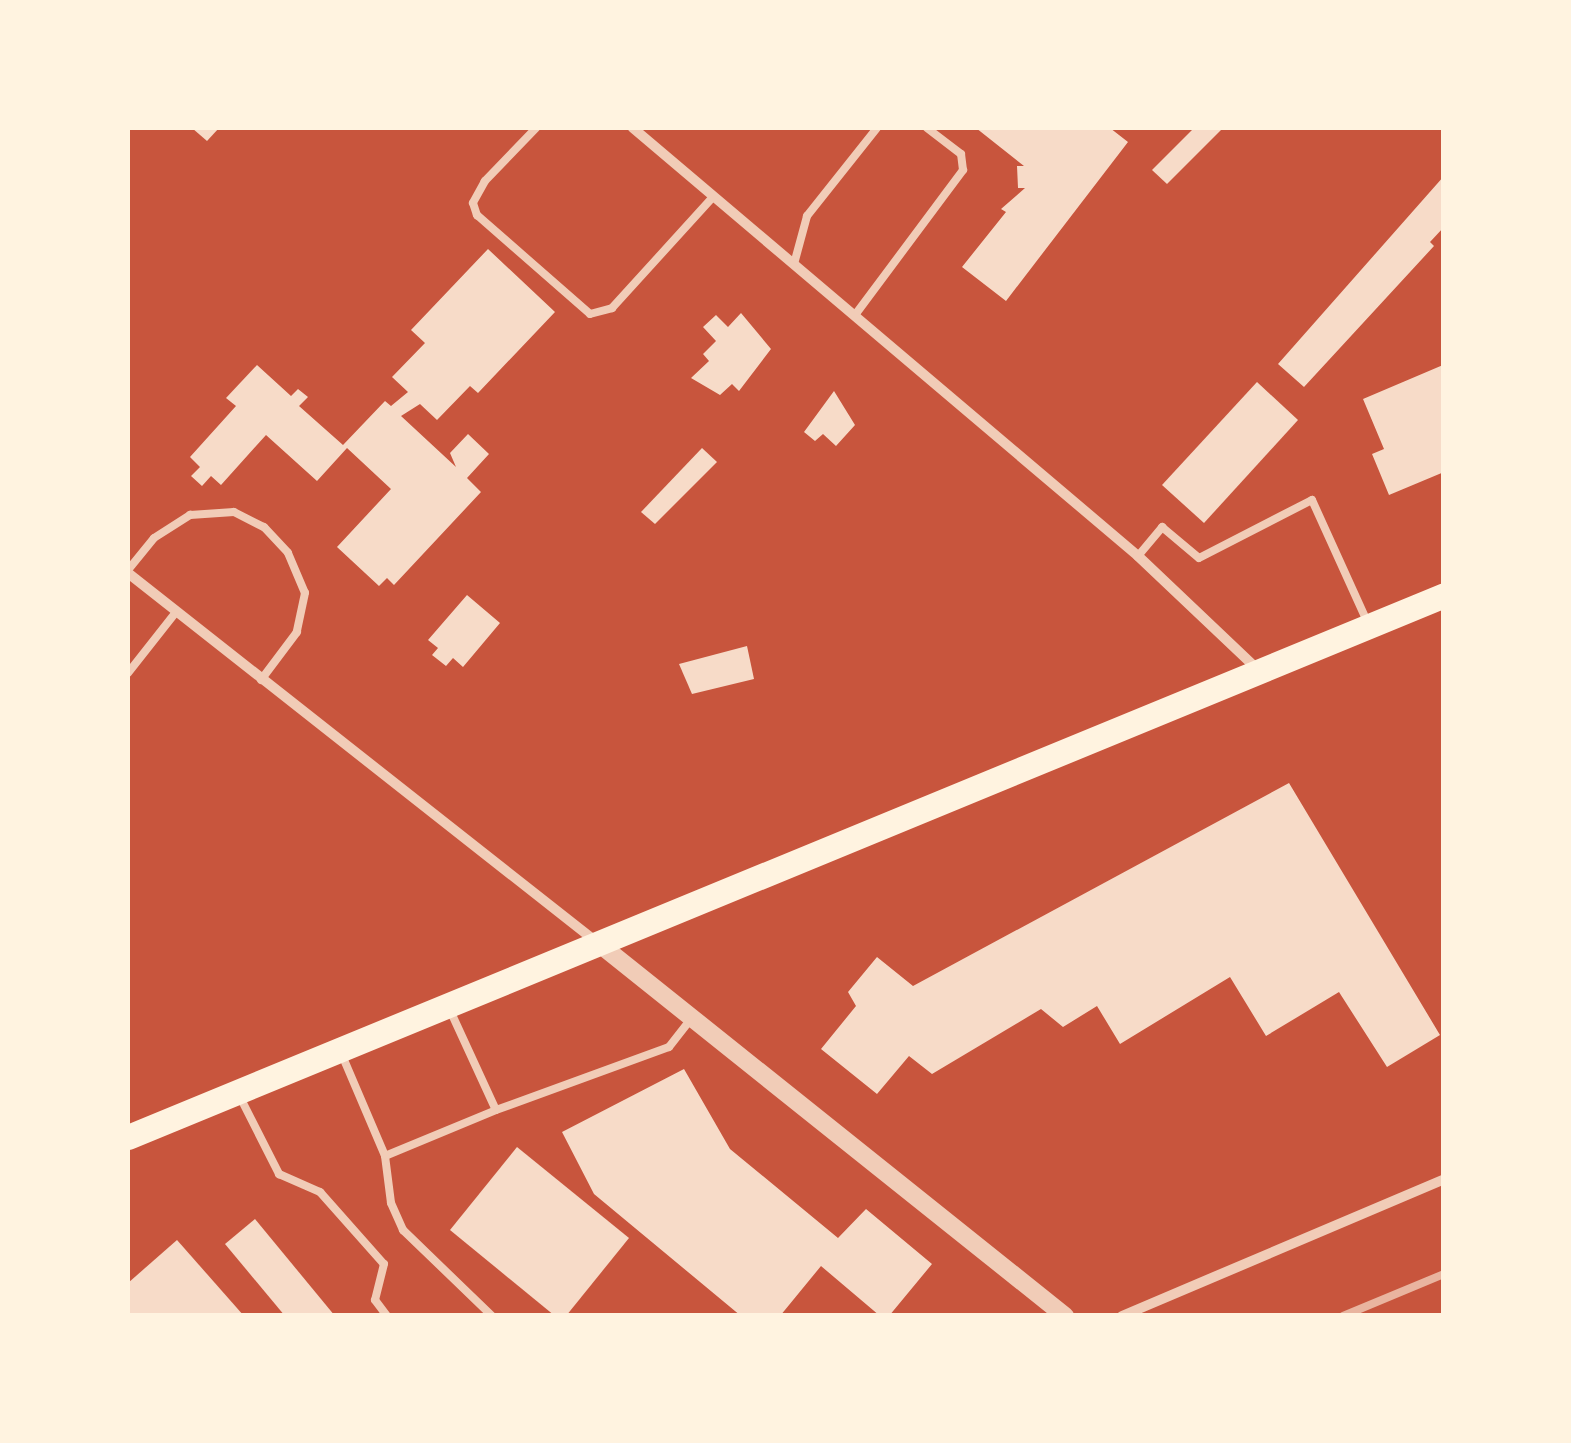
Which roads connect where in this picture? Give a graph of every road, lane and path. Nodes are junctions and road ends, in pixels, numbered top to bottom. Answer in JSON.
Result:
{"nodes":[{"id":1,"x":536,"y":128,"type":"edge"},
{"id":2,"x":633,"y":128,"type":"edge"},
{"id":3,"x":877,"y":128,"type":"edge"},
{"id":4,"x":928,"y":128,"type":"edge"},
{"id":5,"x":714,"y":196,"type":"junction"},
{"id":6,"x":794,"y":264,"type":"junction"},
{"id":7,"x":855,"y":315,"type":"junction"},
{"id":8,"x":1138,"y":556,"type":"junction"},
{"id":9,"x":128,"y":571,"type":"edge"},
{"id":10,"x":1444,"y":595,"type":"edge"},
{"id":11,"x":176,"y":612,"type":"junction"},
{"id":12,"x":1369,"y":625,"type":"junction"},
{"id":13,"x":128,"y":673,"type":"edge"},
{"id":14,"x":1260,"y":673,"type":"junction"},
{"id":15,"x":261,"y":680,"type":"junction"},
{"id":16,"x":596,"y":942,"type":"junction"},
{"id":17,"x":447,"y":1004,"type":"junction"},
{"id":18,"x":692,"y":1018,"type":"junction"},
{"id":19,"x":339,"y":1049,"type":"junction"},
{"id":20,"x":237,"y":1091,"type":"junction"},
{"id":21,"x":496,"y":1110,"type":"junction"},
{"id":22,"x":128,"y":1137,"type":"edge"},
{"id":23,"x":385,"y":1156,"type":"junction"},
{"id":24,"x":1444,"y":1179,"type":"edge"},
{"id":25,"x":387,"y":1316,"type":"edge"},
{"id":26,"x":492,"y":1316,"type":"edge"},
{"id":27,"x":1065,"y":1316,"type":"edge"},
{"id":28,"x":1122,"y":1316,"type":"edge"}],
"edges":[{"from":1,"to":5,"type":"lane"},
{"from":2,"to":5,"type":"street"},
{"from":3,"to":6,"type":"lane"},
{"from":4,"to":7,"type":"lane"},
{"from":5,"to":6,"type":"street"},
{"from":6,"to":7,"type":"street"},
{"from":7,"to":8,"type":"street"},
{"from":8,"to":12,"type":"lane"},
{"from":8,"to":14,"type":"street"},
{"from":9,"to":11,"type":"street"},
{"from":9,"to":15,"type":"lane"},
{"from":10,"to":12,"type":"main road"},
{"from":11,"to":13,"type":"lane"},
{"from":11,"to":15,"type":"street"},
{"from":12,"to":14,"type":"main road"},
{"from":14,"to":16,"type":"main road"},
{"from":15,"to":16,"type":"street"},
{"from":16,"to":17,"type":"main road"},
{"from":16,"to":18,"type":"street"},
{"from":17,"to":19,"type":"main road"},
{"from":17,"to":21,"type":"lane"},
{"from":18,"to":21,"type":"lane"},
{"from":18,"to":27,"type":"street"},
{"from":19,"to":20,"type":"main road"},
{"from":19,"to":23,"type":"lane"},
{"from":20,"to":22,"type":"main road"},
{"from":20,"to":25,"type":"lane"},
{"from":21,"to":23,"type":"lane"},
{"from":23,"to":26,"type":"lane"},
{"from":24,"to":28,"type":"street"}]}
